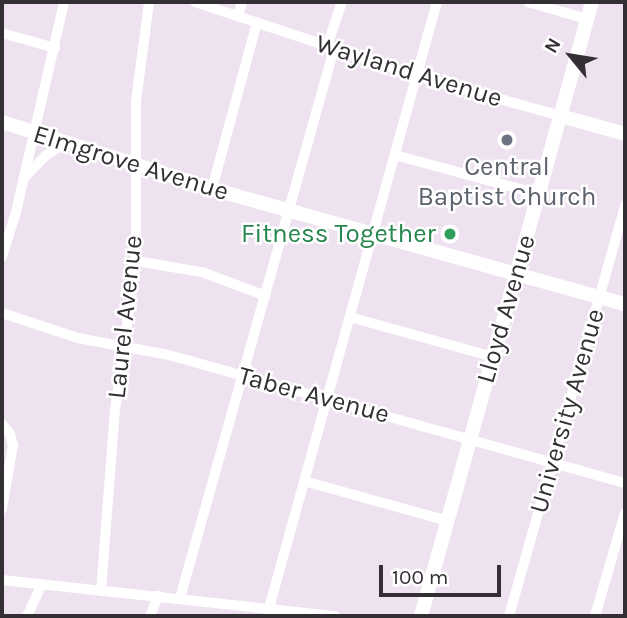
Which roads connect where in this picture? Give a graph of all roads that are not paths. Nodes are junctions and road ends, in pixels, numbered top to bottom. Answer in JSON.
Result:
{"nodes":[{"id":1,"x":64,"y":2,"type":"edge"},
{"id":2,"x":149,"y":2,"type":"edge"},
{"id":3,"x":195,"y":2,"type":"edge"},
{"id":4,"x":242,"y":2,"type":"edge"},
{"id":5,"x":342,"y":2,"type":"edge"},
{"id":6,"x":437,"y":2,"type":"edge"},
{"id":7,"x":528,"y":2,"type":"edge"},
{"id":8,"x":592,"y":2,"type":"edge"},
{"id":9,"x":237,"y":16,"type":"junction"},
{"id":10,"x":587,"y":19,"type":"junction"},
{"id":11,"x":257,"y":22,"type":"junction"},
{"id":12,"x":2,"y":33,"type":"edge"},
{"id":13,"x":330,"y":47,"type":"junction"},
{"id":14,"x":55,"y":48,"type":"junction"},
{"id":15,"x":417,"y":76,"type":"junction"},
{"id":16,"x":561,"y":116,"type":"junction"},
{"id":17,"x":2,"y":122,"type":"edge"},
{"id":18,"x":33,"y":132,"type":"junction"},
{"id":19,"x":625,"y":134,"type":"edge"},
{"id":20,"x":65,"y":143,"type":"junction"},
{"id":21,"x":395,"y":155,"type":"junction"},
{"id":22,"x":134,"y":166,"type":"junction"},
{"id":23,"x":23,"y":179,"type":"junction"},
{"id":24,"x":212,"y":189,"type":"junction"},
{"id":25,"x":539,"y":194,"type":"junction"},
{"id":26,"x":625,"y":205,"type":"edge"},
{"id":27,"x":289,"y":210,"type":"junction"},
{"id":28,"x":373,"y":233,"type":"junction"},
{"id":29,"x":2,"y":257,"type":"edge"},
{"id":30,"x":136,"y":261,"type":"junction"},
{"id":31,"x":517,"y":273,"type":"junction"},
{"id":32,"x":266,"y":296,"type":"junction"},
{"id":33,"x":599,"y":297,"type":"junction"},
{"id":34,"x":625,"y":304,"type":"edge"},
{"id":35,"x":2,"y":313,"type":"edge"},
{"id":36,"x":349,"y":317,"type":"junction"},
{"id":37,"x":123,"y":346,"type":"junction"},
{"id":38,"x":493,"y":357,"type":"junction"},
{"id":39,"x":244,"y":375,"type":"junction"},
{"id":40,"x":327,"y":398,"type":"junction"},
{"id":41,"x":2,"y":424,"type":"edge"},
{"id":42,"x":469,"y":440,"type":"junction"},
{"id":43,"x":553,"y":462,"type":"junction"},
{"id":44,"x":304,"y":481,"type":"junction"},
{"id":45,"x":625,"y":483,"type":"edge"},
{"id":46,"x":2,"y":509,"type":"edge"},
{"id":47,"x":625,"y":513,"type":"edge"},
{"id":48,"x":448,"y":521,"type":"junction"},
{"id":49,"x":2,"y":580,"type":"edge"},
{"id":50,"x":42,"y":584,"type":"junction"},
{"id":51,"x":102,"y":591,"type":"junction"},
{"id":52,"x":158,"y":596,"type":"junction"},
{"id":53,"x":180,"y":598,"type":"junction"},
{"id":54,"x":269,"y":608,"type":"junction"},
{"id":55,"x":27,"y":616,"type":"edge"},
{"id":56,"x":150,"y":616,"type":"edge"},
{"id":57,"x":335,"y":616,"type":"edge"},
{"id":58,"x":421,"y":616,"type":"edge"},
{"id":59,"x":509,"y":616,"type":"edge"},
{"id":60,"x":595,"y":616,"type":"edge"}],
"edges":[{"from":1,"to":14,"type":"street"},
{"from":2,"to":22,"type":"street","name":"Laurel Avenue"},
{"from":3,"to":9,"type":"street","name":"Wayland Avenue"},
{"from":4,"to":9,"type":"street"},
{"from":5,"to":13,"type":"street"},
{"from":6,"to":15,"type":"street"},
{"from":7,"to":10,"type":"street"},
{"from":8,"to":10,"type":"street","name":"Lloyd Avenue"},
{"from":9,"to":11,"type":"street","name":"Wayland Avenue"},
{"from":10,"to":16,"type":"street","name":"Lloyd Avenue"},
{"from":11,"to":13,"type":"street","name":"Wayland Avenue"},
{"from":11,"to":24,"type":"street"},
{"from":12,"to":14,"type":"street"},
{"from":13,"to":15,"type":"street","name":"Wayland Avenue"},
{"from":13,"to":27,"type":"street"},
{"from":14,"to":18,"type":"street"},
{"from":15,"to":16,"type":"street","name":"Wayland Avenue"},
{"from":15,"to":21,"type":"street"},
{"from":16,"to":19,"type":"street","name":"Wayland Avenue"},
{"from":16,"to":25,"type":"street","name":"Lloyd Avenue"},
{"from":17,"to":18,"type":"street","name":"Elmgrove Avenue"},
{"from":18,"to":20,"type":"street","name":"Elmgrove Avenue"},
{"from":18,"to":23,"type":"street"},
{"from":20,"to":22,"type":"street","name":"Elmgrove Avenue"},
{"from":20,"to":23,"type":"street"},
{"from":21,"to":25,"type":"street"},
{"from":21,"to":28,"type":"street"},
{"from":22,"to":24,"type":"street","name":"Elmgrove Avenue"},
{"from":22,"to":30,"type":"street","name":"Laurel Avenue"},
{"from":23,"to":29,"type":"street"},
{"from":24,"to":27,"type":"street","name":"Elmgrove Avenue"},
{"from":25,"to":31,"type":"street","name":"Lloyd Avenue"},
{"from":26,"to":33,"type":"street","name":"University Avenue"},
{"from":27,"to":28,"type":"street","name":"Elmgrove Avenue"},
{"from":27,"to":32,"type":"street"},
{"from":28,"to":31,"type":"street","name":"Elmgrove Avenue"},
{"from":28,"to":36,"type":"street"},
{"from":30,"to":32,"type":"street"},
{"from":30,"to":37,"type":"street","name":"Laurel Avenue"},
{"from":31,"to":33,"type":"street","name":"Elmgrove Avenue"},
{"from":31,"to":38,"type":"street","name":"Lloyd Avenue"},
{"from":32,"to":39,"type":"street"},
{"from":33,"to":34,"type":"street","name":"Elmgrove Avenue"},
{"from":33,"to":43,"type":"street","name":"University Avenue"},
{"from":35,"to":37,"type":"street","name":"Taber Avenue"},
{"from":36,"to":38,"type":"street"},
{"from":36,"to":40,"type":"street"},
{"from":37,"to":39,"type":"street","name":"Taber Avenue"},
{"from":37,"to":51,"type":"street","name":"Laurel Avenue"},
{"from":38,"to":42,"type":"street","name":"Lloyd Avenue"},
{"from":39,"to":40,"type":"street","name":"Taber Avenue"},
{"from":39,"to":53,"type":"street"},
{"from":40,"to":42,"type":"street","name":"Taber Avenue"},
{"from":40,"to":44,"type":"street"},
{"from":41,"to":46,"type":"street"},
{"from":42,"to":43,"type":"street","name":"Taber Avenue"},
{"from":42,"to":48,"type":"street","name":"Lloyd Avenue"},
{"from":43,"to":45,"type":"street","name":"Taber Avenue"},
{"from":43,"to":59,"type":"street","name":"University Avenue"},
{"from":44,"to":48,"type":"street"},
{"from":44,"to":54,"type":"street"},
{"from":47,"to":60,"type":"street"},
{"from":48,"to":58,"type":"street","name":"Lloyd Avenue"},
{"from":49,"to":50,"type":"street"},
{"from":50,"to":51,"type":"street"},
{"from":50,"to":55,"type":"street"},
{"from":51,"to":52,"type":"street"},
{"from":52,"to":53,"type":"street"},
{"from":52,"to":56,"type":"street"},
{"from":53,"to":54,"type":"street"},
{"from":54,"to":57,"type":"street"}]}
